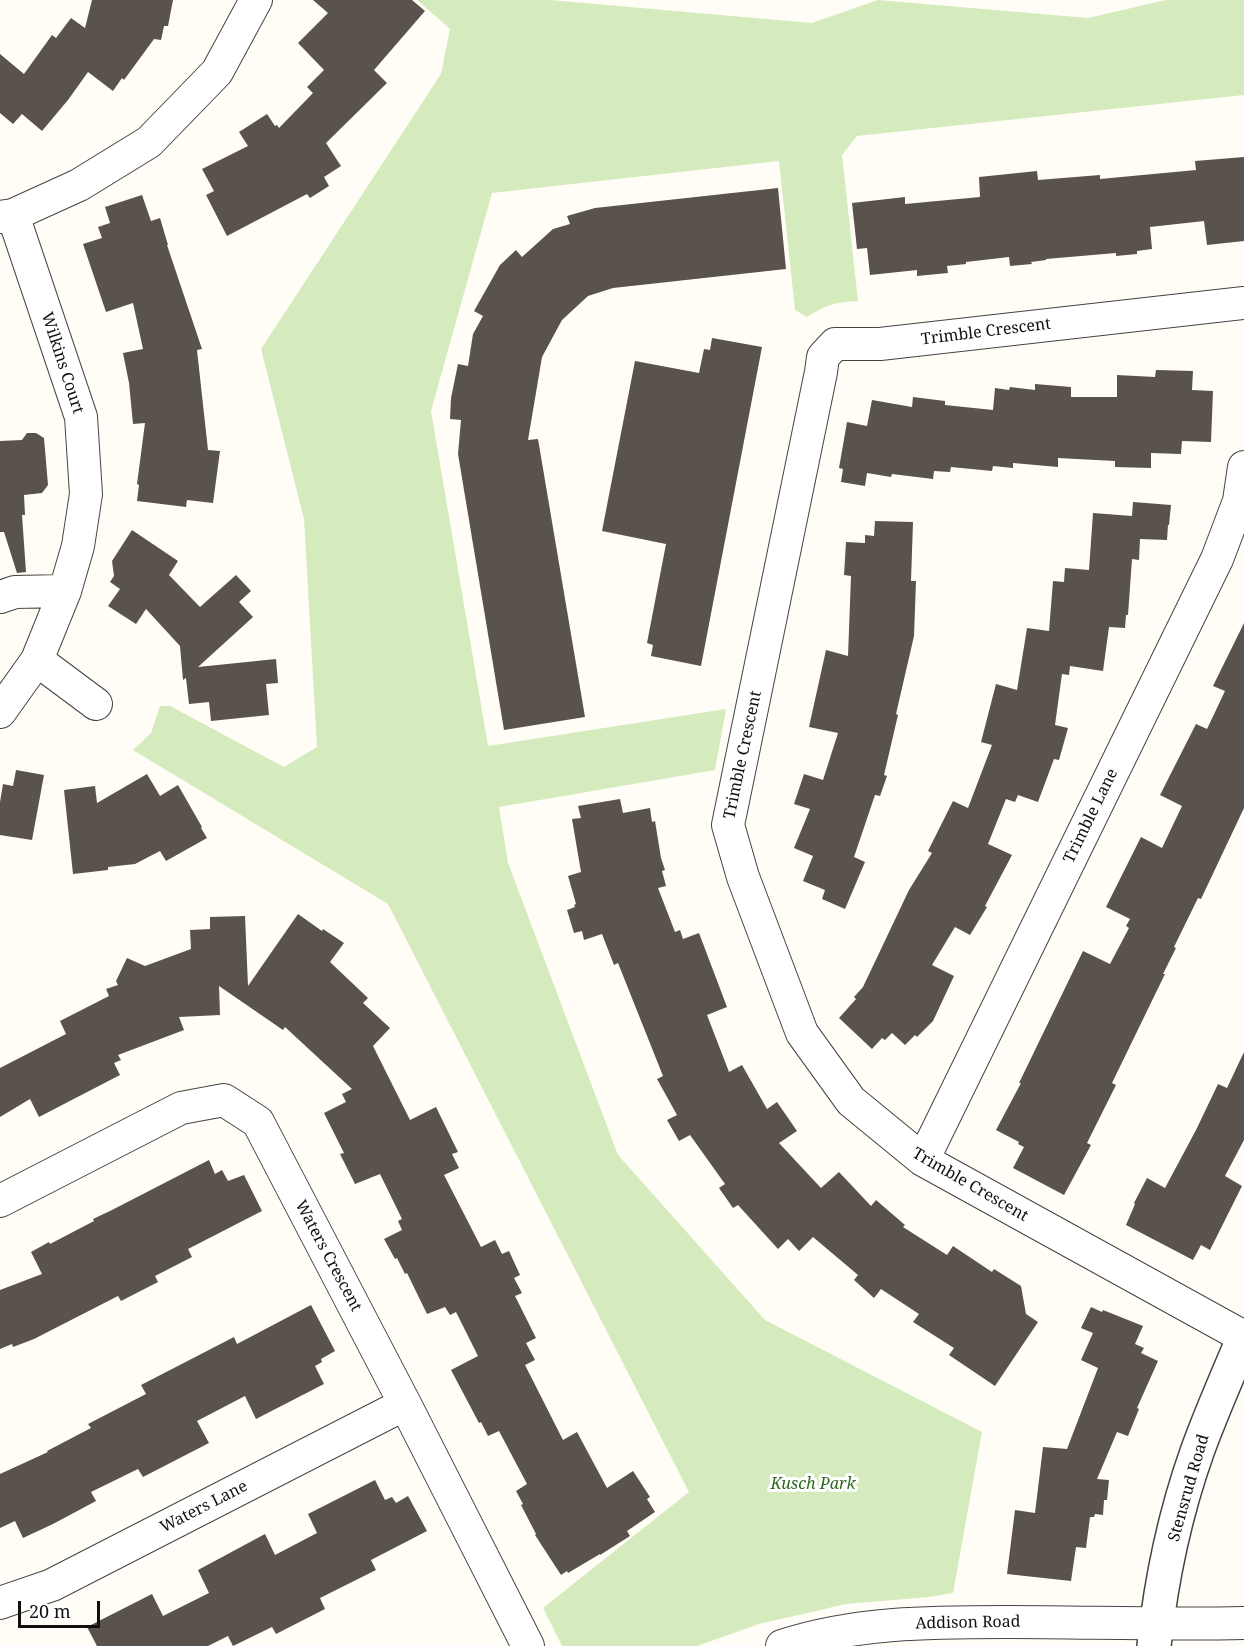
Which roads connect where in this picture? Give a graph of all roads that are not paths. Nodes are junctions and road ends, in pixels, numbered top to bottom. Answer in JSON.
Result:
{"nodes":[{"id":1,"x":256,"y":0,"type":"edge"},
{"id":2,"x":6,"y":216,"type":"edge"},
{"id":3,"x":1244,"y":303,"type":"edge"},
{"id":4,"x":1244,"y":314,"type":"edge"},
{"id":5,"x":1244,"y":467,"type":"edge"},
{"id":6,"x":65,"y":591,"type":"junction"},
{"id":7,"x":0,"y":597,"type":"edge"},
{"id":8,"x":37,"y":660,"type":"junction"},
{"id":9,"x":96,"y":704,"type":"dead end"},
{"id":10,"x":0,"y":712,"type":"edge"},
{"id":11,"x":923,"y":1160,"type":"junction"},
{"id":12,"x":0,"y":1201,"type":"edge"},
{"id":13,"x":1244,"y":1337,"type":"edge"},
{"id":14,"x":405,"y":1404,"type":"junction"},
{"id":15,"x":0,"y":1603,"type":"edge"},
{"id":16,"x":1244,"y":1623,"type":"edge"},
{"id":17,"x":1156,"y":1635,"type":"edge"},
{"id":18,"x":528,"y":1646,"type":"edge"},
{"id":19,"x":782,"y":1646,"type":"edge"}],
"edges":[{"from":1,"to":2,"type":"street"},
{"from":2,"to":6,"type":"street","name":"Wilkins Court"},
{"from":3,"to":4,"type":"street"},
{"from":3,"to":11,"type":"street","name":"Trimble Crescent"},
{"from":5,"to":11,"type":"street","name":"Trimble Lane"},
{"from":6,"to":7,"type":"street"},
{"from":6,"to":8,"type":"street","name":"Wilkins Court"},
{"from":8,"to":9,"type":"street"},
{"from":8,"to":10,"type":"street","name":"Wilkins Court"},
{"from":11,"to":13,"type":"street","name":"Trimble Crescent"},
{"from":12,"to":14,"type":"street","name":"Waters Crescent"},
{"from":13,"to":17,"type":"street","name":"Stensrud Road"},
{"from":14,"to":15,"type":"street","name":"Waters Lane"},
{"from":14,"to":18,"type":"street","name":"Waters Crescent"},
{"from":16,"to":17,"type":"street","name":"Addison Road"},
{"from":17,"to":19,"type":"street","name":"Addison Road"}]}
